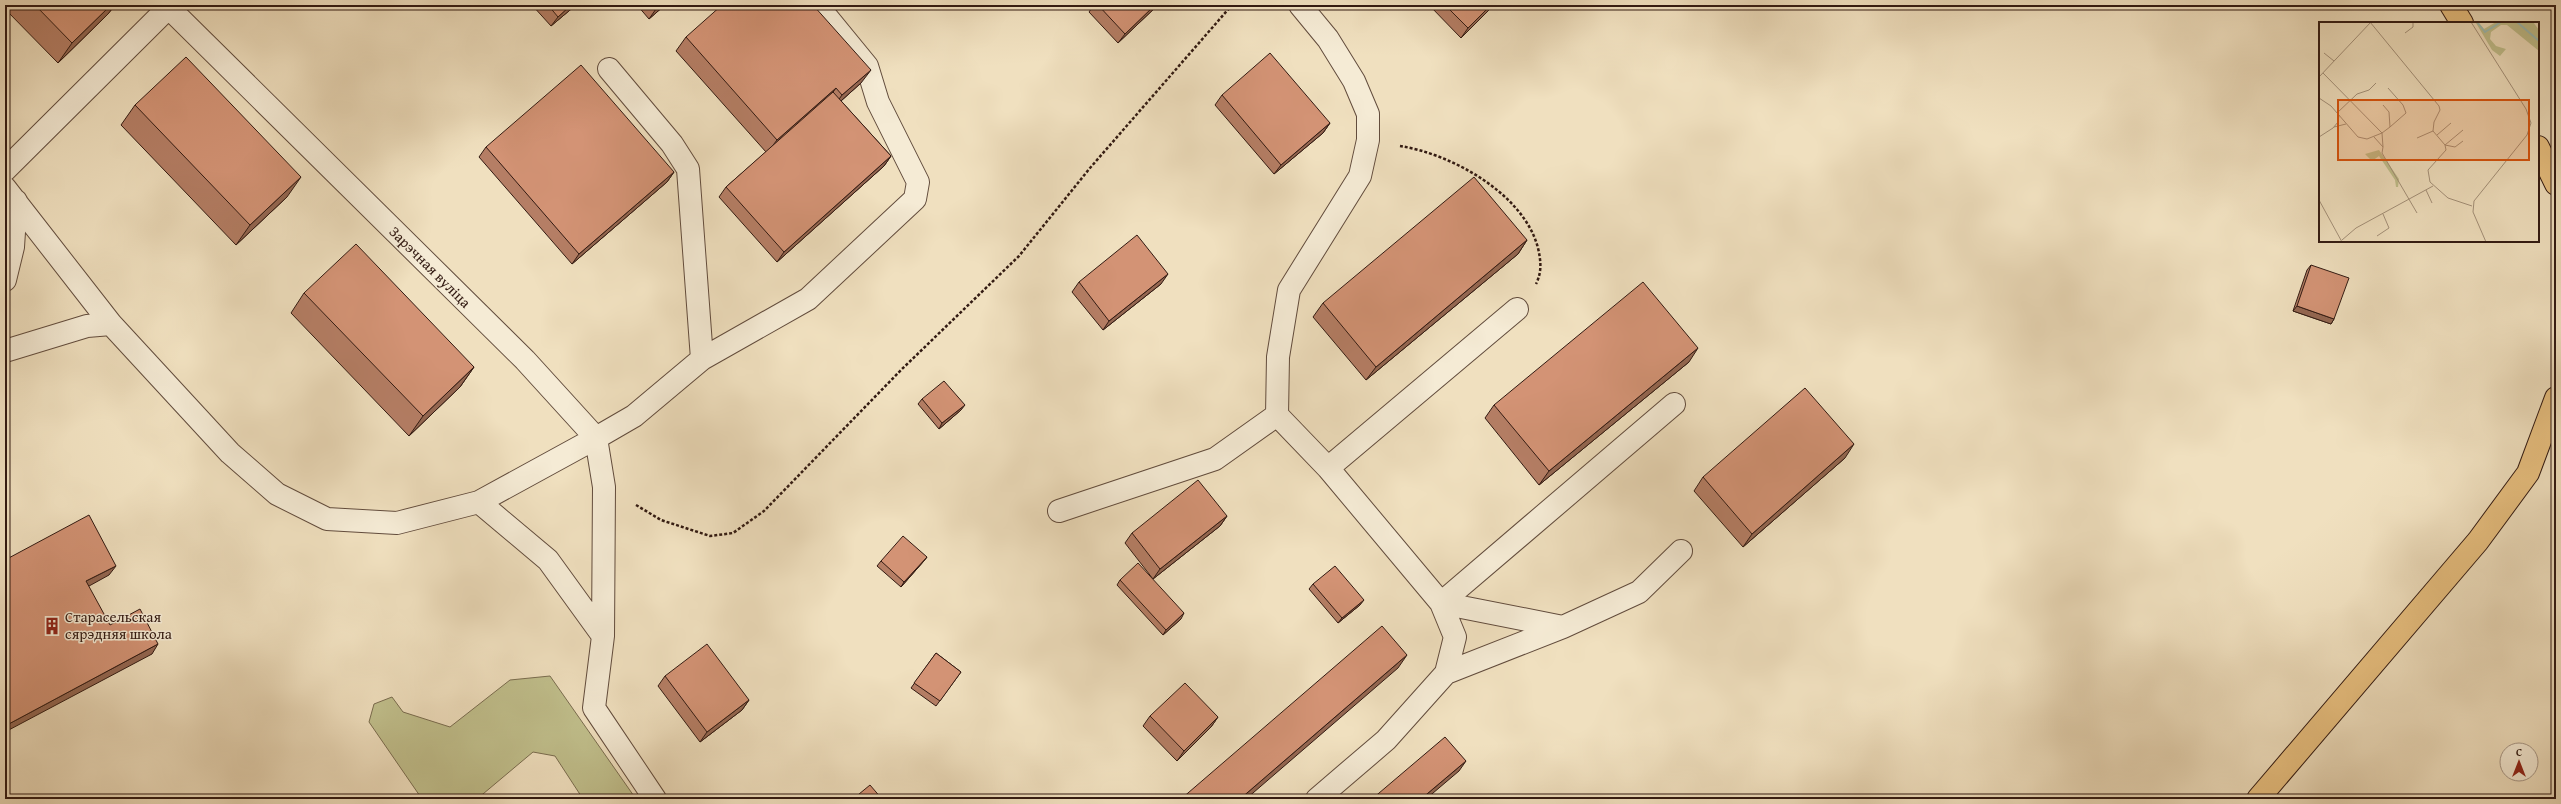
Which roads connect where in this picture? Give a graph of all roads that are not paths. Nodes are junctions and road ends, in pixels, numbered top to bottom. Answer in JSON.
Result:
{"nodes":[{"id":1,"x":817,"y":5,"type":"edge"},
{"id":2,"x":1300,"y":5,"type":"edge"},
{"id":3,"x":2451,"y":5,"type":"edge"},
{"id":4,"x":169,"y":6,"type":"edge"},
{"id":5,"x":2461,"y":22,"type":"edge"},
{"id":6,"x":609,"y":69,"type":"dead end"},
{"id":7,"x":2539,"y":150,"type":"edge"},
{"id":8,"x":5,"y":170,"type":"edge"},
{"id":9,"x":2556,"y":184,"type":"edge"},
{"id":10,"x":11,"y":194,"type":"edge"},
{"id":11,"x":5,"y":280,"type":"edge"},
{"id":12,"x":1517,"y":309,"type":"road end"},
{"id":13,"x":111,"y":324,"type":"junction"},
{"id":14,"x":5,"y":350,"type":"edge"},
{"id":15,"x":702,"y":358,"type":"junction"},
{"id":16,"x":2556,"y":398,"type":"edge"},
{"id":17,"x":1674,"y":404,"type":"dead end"},
{"id":18,"x":1277,"y":415,"type":"junction"},
{"id":19,"x":596,"y":438,"type":"junction"},
{"id":20,"x":1328,"y":468,"type":"junction"},
{"id":21,"x":479,"y":502,"type":"junction"},
{"id":22,"x":1059,"y":511,"type":"dead end"},
{"id":23,"x":1681,"y":551,"type":"dead end"},
{"id":24,"x":1440,"y":603,"type":"junction"},
{"id":25,"x":1563,"y":627,"type":"junction"},
{"id":26,"x":602,"y":636,"type":"junction"},
{"id":27,"x":1446,"y":673,"type":"junction"},
{"id":28,"x":655,"y":799,"type":"edge"},
{"id":29,"x":1317,"y":799,"type":"edge"},
{"id":30,"x":2258,"y":799,"type":"edge"}],
"edges":[{"from":1,"to":15,"type":"street"},
{"from":2,"to":18,"type":"street"},
{"from":3,"to":5,"type":"main road"},
{"from":4,"to":8,"type":"street"},
{"from":4,"to":19,"type":"street","name":"Зарэчная вуліца"},
{"from":6,"to":15,"type":"street"},
{"from":7,"to":9,"type":"main road"},
{"from":10,"to":11,"type":"street"},
{"from":10,"to":13,"type":"street"},
{"from":12,"to":20,"type":"street"},
{"from":13,"to":14,"type":"street"},
{"from":13,"to":21,"type":"street"},
{"from":15,"to":19,"type":"street"},
{"from":16,"to":30,"type":"main road"},
{"from":17,"to":24,"type":"street"},
{"from":18,"to":20,"type":"street"},
{"from":18,"to":22,"type":"street"},
{"from":19,"to":21,"type":"street"},
{"from":19,"to":26,"type":"street"},
{"from":20,"to":24,"type":"street"},
{"from":21,"to":26,"type":"street"},
{"from":23,"to":25,"type":"street"},
{"from":24,"to":25,"type":"street"},
{"from":24,"to":27,"type":"street"},
{"from":25,"to":27,"type":"street"},
{"from":26,"to":28,"type":"street"},
{"from":27,"to":29,"type":"street"}]}
